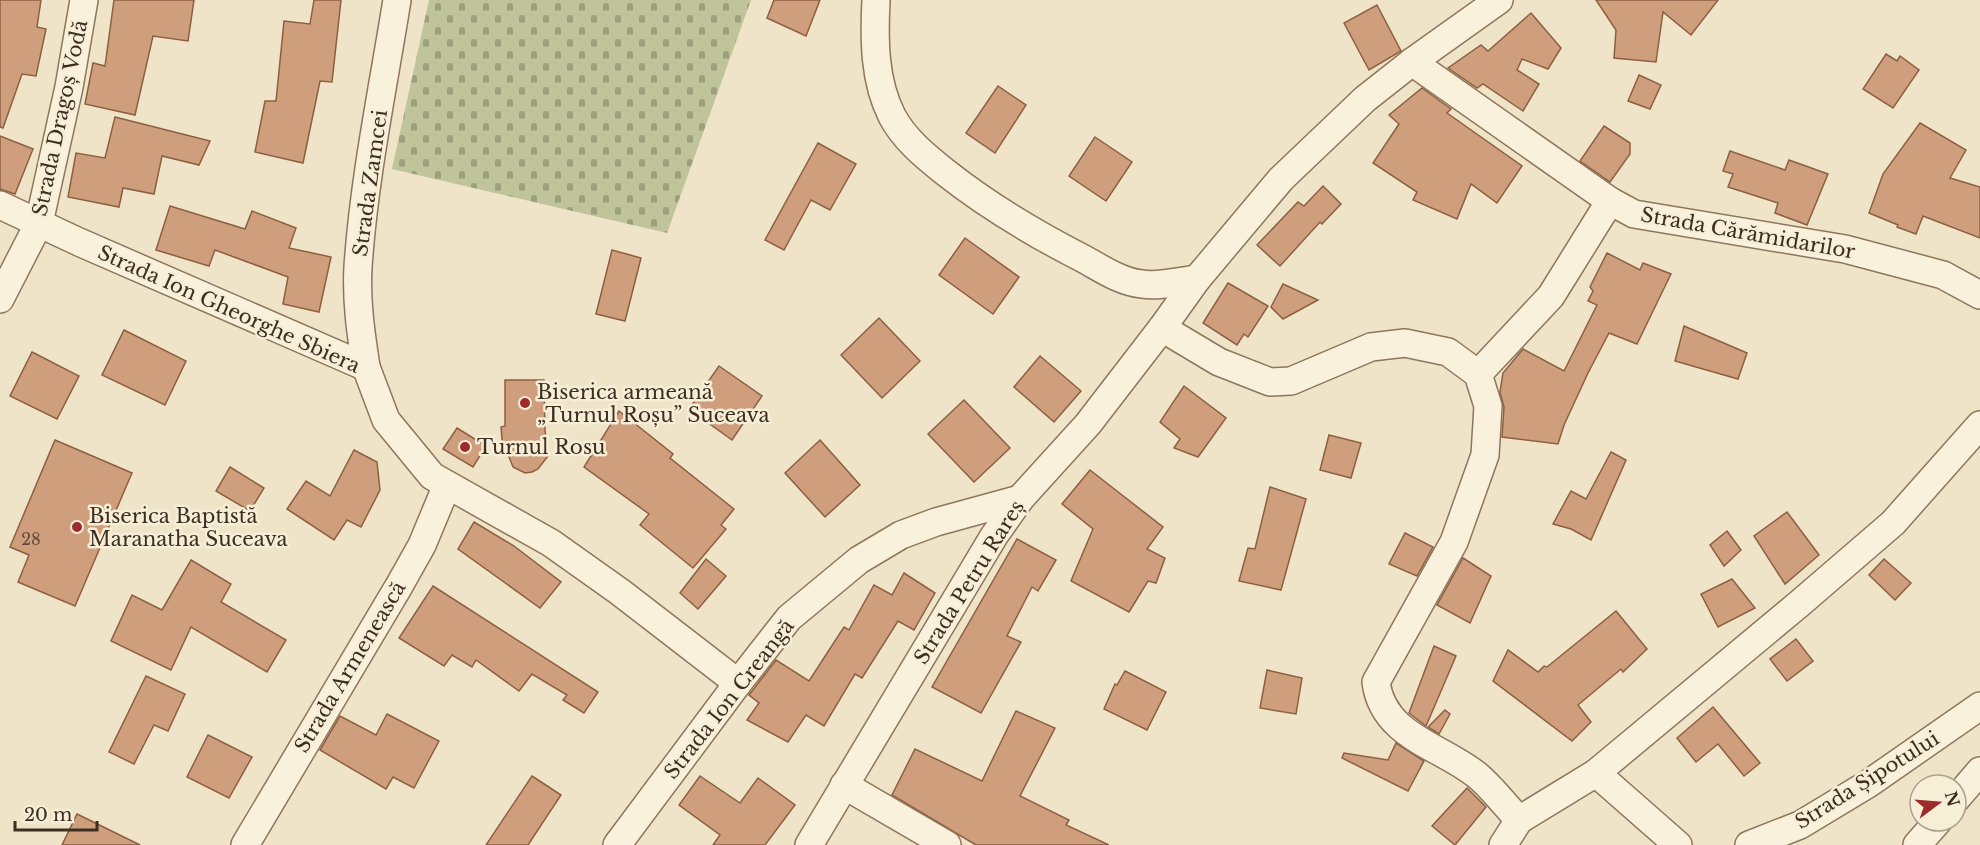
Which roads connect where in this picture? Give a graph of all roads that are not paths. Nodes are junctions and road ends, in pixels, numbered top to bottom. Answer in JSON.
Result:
{"nodes":[{"id":1,"x":84,"y":0,"type":"edge"},
{"id":2,"x":397,"y":0,"type":"edge"},
{"id":3,"x":876,"y":0,"type":"edge"},
{"id":4,"x":1498,"y":0,"type":"edge"},
{"id":5,"x":1475,"y":8,"type":"edge"},
{"id":6,"x":1412,"y":62,"type":"junction"},
{"id":7,"x":1610,"y":201,"type":"junction"},
{"id":8,"x":0,"y":206,"type":"edge"},
{"id":9,"x":39,"y":223,"type":"junction"},
{"id":10,"x":1197,"y":279,"type":"junction"},
{"id":11,"x":1980,"y":295,"type":"edge"},
{"id":12,"x":0,"y":299,"type":"edge"},
{"id":13,"x":1162,"y":328,"type":"junction"},
{"id":14,"x":366,"y":367,"type":"junction"},
{"id":15,"x":1478,"y":374,"type":"junction"},
{"id":16,"x":1980,"y":425,"type":"edge"},
{"id":17,"x":447,"y":485,"type":"junction"},
{"id":18,"x":1020,"y":499,"type":"junction"},
{"id":19,"x":738,"y":683,"type":"junction"},
{"id":20,"x":1980,"y":706,"type":"edge"},
{"id":21,"x":1980,"y":771,"type":"edge"},
{"id":22,"x":1596,"y":773,"type":"junction"},
{"id":23,"x":844,"y":785,"type":"junction"},
{"id":24,"x":1968,"y":785,"type":"edge"},
{"id":25,"x":1519,"y":820,"type":"junction"},
{"id":26,"x":1928,"y":833,"type":"edge"},
{"id":27,"x":245,"y":845,"type":"edge"},
{"id":28,"x":617,"y":845,"type":"edge"},
{"id":29,"x":808,"y":845,"type":"edge"},
{"id":30,"x":946,"y":845,"type":"edge"},
{"id":31,"x":1503,"y":845,"type":"edge"},
{"id":32,"x":1678,"y":845,"type":"edge"},
{"id":33,"x":1749,"y":845,"type":"edge"},
{"id":34,"x":1917,"y":845,"type":"edge"}],
"edges":[{"from":1,"to":9,"type":"street","name":"Strada Dragoș Vodă"},
{"from":2,"to":14,"type":"street","name":"Strada Zamcei"},
{"from":3,"to":10,"type":"street"},
{"from":4,"to":5,"type":"street","name":"Strada Petru Rareș"},
{"from":5,"to":6,"type":"street","name":"Strada Petru Rareș"},
{"from":6,"to":7,"type":"street","name":"Strada Cărămidarilor"},
{"from":6,"to":10,"type":"street","name":"Strada Petru Rareș"},
{"from":7,"to":11,"type":"street","name":"Strada Cărămidarilor"},
{"from":7,"to":15,"type":"street"},
{"from":8,"to":9,"type":"street","name":"Strada Ion Gheorghe Sbiera"},
{"from":9,"to":12,"type":"street","name":"Strada Dragoș Vodă"},
{"from":9,"to":14,"type":"street","name":"Strada Ion Gheorghe Sbiera"},
{"from":10,"to":13,"type":"street","name":"Strada Petru Rareș"},
{"from":13,"to":15,"type":"street"},
{"from":13,"to":18,"type":"street","name":"Strada Petru Rareș"},
{"from":14,"to":17,"type":"street","name":"Strada Ion Gheorghe Sbiera"},
{"from":15,"to":25,"type":"street"},
{"from":16,"to":22,"type":"street"},
{"from":17,"to":19,"type":"street","name":"Strada Ion Gheorghe Sbiera"},
{"from":17,"to":27,"type":"street","name":"Strada Armenească"},
{"from":18,"to":19,"type":"street","name":"Strada Ion Creangă"},
{"from":18,"to":23,"type":"street","name":"Strada Petru Rareș"},
{"from":19,"to":28,"type":"street","name":"Strada Ion Creangă"},
{"from":20,"to":33,"type":"street","name":"Strada Șipotului"},
{"from":21,"to":24,"type":"street"},
{"from":22,"to":25,"type":"street"},
{"from":22,"to":32,"type":"street"},
{"from":23,"to":29,"type":"street","name":"Strada Petru Rareș"},
{"from":23,"to":30,"type":"street"},
{"from":25,"to":31,"type":"street"},
{"from":26,"to":34,"type":"street"}]}
